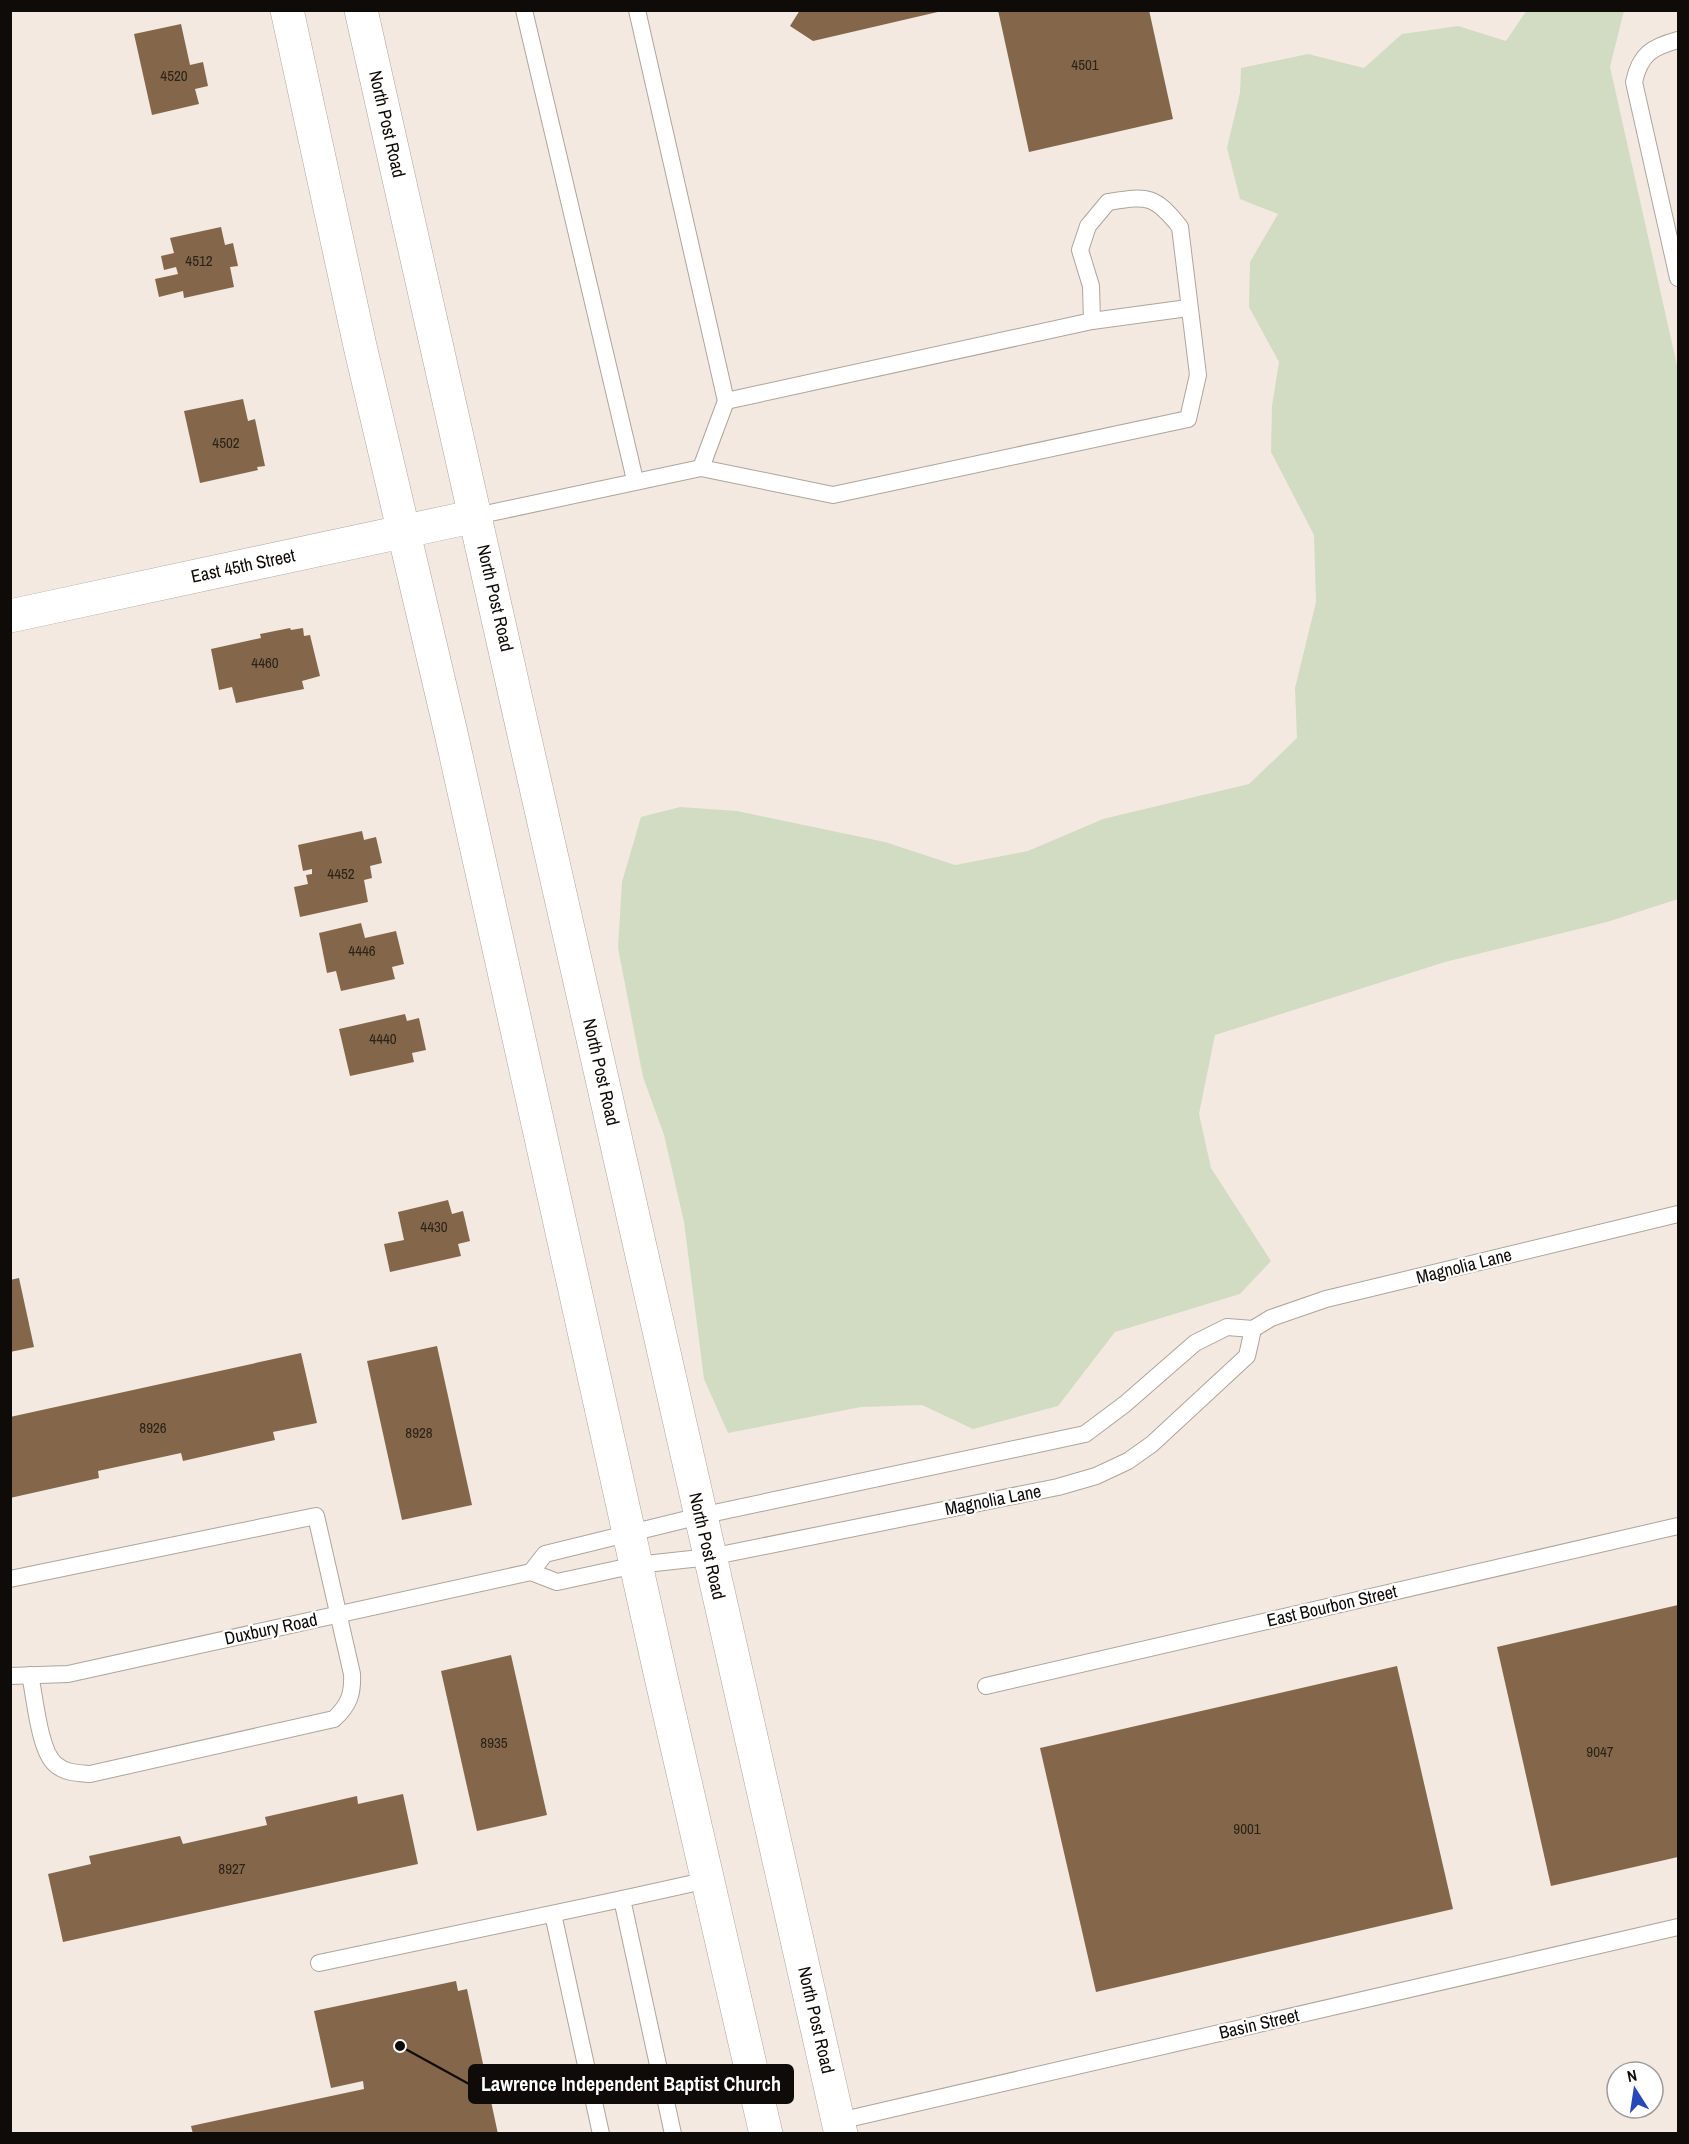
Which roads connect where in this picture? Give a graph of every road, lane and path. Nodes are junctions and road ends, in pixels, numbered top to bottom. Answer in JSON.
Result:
{"nodes":[{"id":1,"x":287,"y":10,"type":"edge"},
{"id":2,"x":361,"y":10,"type":"edge"},
{"id":3,"x":524,"y":10,"type":"edge"},
{"id":4,"x":637,"y":10,"type":"edge"},
{"id":5,"x":1678,"y":40,"type":"edge"},
{"id":6,"x":1678,"y":278,"type":"edge"},
{"id":7,"x":1188,"y":308,"type":"junction"},
{"id":8,"x":1092,"y":321,"type":"junction"},
{"id":9,"x":726,"y":401,"type":"junction"},
{"id":10,"x":701,"y":468,"type":"junction"},
{"id":11,"x":635,"y":480,"type":"junction"},
{"id":12,"x":476,"y":516,"type":"junction"},
{"id":13,"x":404,"y":531,"type":"junction"},
{"id":14,"x":10,"y":616,"type":"edge"},
{"id":15,"x":1678,"y":1214,"type":"edge"},
{"id":16,"x":1253,"y":1329,"type":"junction"},
{"id":17,"x":700,"y":1516,"type":"junction"},
{"id":18,"x":1678,"y":1526,"type":"edge"},
{"id":19,"x":633,"y":1550,"type":"junction"},
{"id":20,"x":710,"y":1557,"type":"junction"},
{"id":21,"x":531,"y":1572,"type":"junction"},
{"id":22,"x":10,"y":1579,"type":"edge"},
{"id":23,"x":339,"y":1614,"type":"junction"},
{"id":24,"x":30,"y":1675,"type":"junction"},
{"id":25,"x":10,"y":1676,"type":"edge"},
{"id":26,"x":986,"y":1686,"type":"dead end"},
{"id":27,"x":708,"y":1881,"type":"junction"},
{"id":28,"x":622,"y":1899,"type":"junction"},
{"id":29,"x":553,"y":1914,"type":"junction"},
{"id":30,"x":1678,"y":1927,"type":"edge"},
{"id":31,"x":319,"y":1963,"type":"dead end"},
{"id":32,"x":840,"y":2127,"type":"edge"},
{"id":33,"x":601,"y":2133,"type":"edge"},
{"id":34,"x":673,"y":2133,"type":"edge"},
{"id":35,"x":766,"y":2133,"type":"edge"}],
"edges":[{"from":1,"to":13,"type":"main road"},
{"from":2,"to":12,"type":"main road","name":"North Post Road"},
{"from":3,"to":11,"type":"lane"},
{"from":4,"to":9,"type":"lane"},
{"from":5,"to":6,"type":"lane"},
{"from":7,"to":8,"type":"lane"},
{"from":7,"to":8,"type":"lane"},
{"from":7,"to":10,"type":"lane"},
{"from":8,"to":9,"type":"lane"},
{"from":9,"to":10,"type":"lane"},
{"from":10,"to":11,"type":"lane"},
{"from":11,"to":12,"type":"lane"},
{"from":12,"to":13,"type":"main road","name":"East 45th Street"},
{"from":12,"to":17,"type":"main road","name":"North Post Road"},
{"from":13,"to":14,"type":"main road","name":"East 45th Street"},
{"from":13,"to":19,"type":"main road"},
{"from":15,"to":16,"type":"lane","name":"Magnolia Lane"},
{"from":16,"to":17,"type":"lane","name":"Magnolia Lane"},
{"from":16,"to":20,"type":"lane","name":"Magnolia Lane"},
{"from":17,"to":19,"type":"lane","name":"Magnolia Lane"},
{"from":17,"to":20,"type":"main road","name":"North Post Road"},
{"from":18,"to":26,"type":"lane","name":"East Bourbon Street"},
{"from":19,"to":20,"type":"lane","name":"Magnolia Lane"},
{"from":19,"to":21,"type":"lane"},
{"from":19,"to":21,"type":"lane"},
{"from":19,"to":27,"type":"main road"},
{"from":20,"to":32,"type":"main road","name":"North Post Road"},
{"from":21,"to":23,"type":"lane","name":"Duxbury Road"},
{"from":22,"to":23,"type":"lane"},
{"from":23,"to":24,"type":"lane","name":"Duxbury Road"},
{"from":23,"to":24,"type":"lane"},
{"from":24,"to":25,"type":"lane","name":"Duxbury Road"},
{"from":27,"to":28,"type":"lane"},
{"from":27,"to":35,"type":"main road"},
{"from":28,"to":29,"type":"lane"},
{"from":28,"to":34,"type":"lane"},
{"from":29,"to":31,"type":"lane"},
{"from":29,"to":33,"type":"lane"},
{"from":30,"to":32,"type":"lane","name":"Basin Street"}]}
